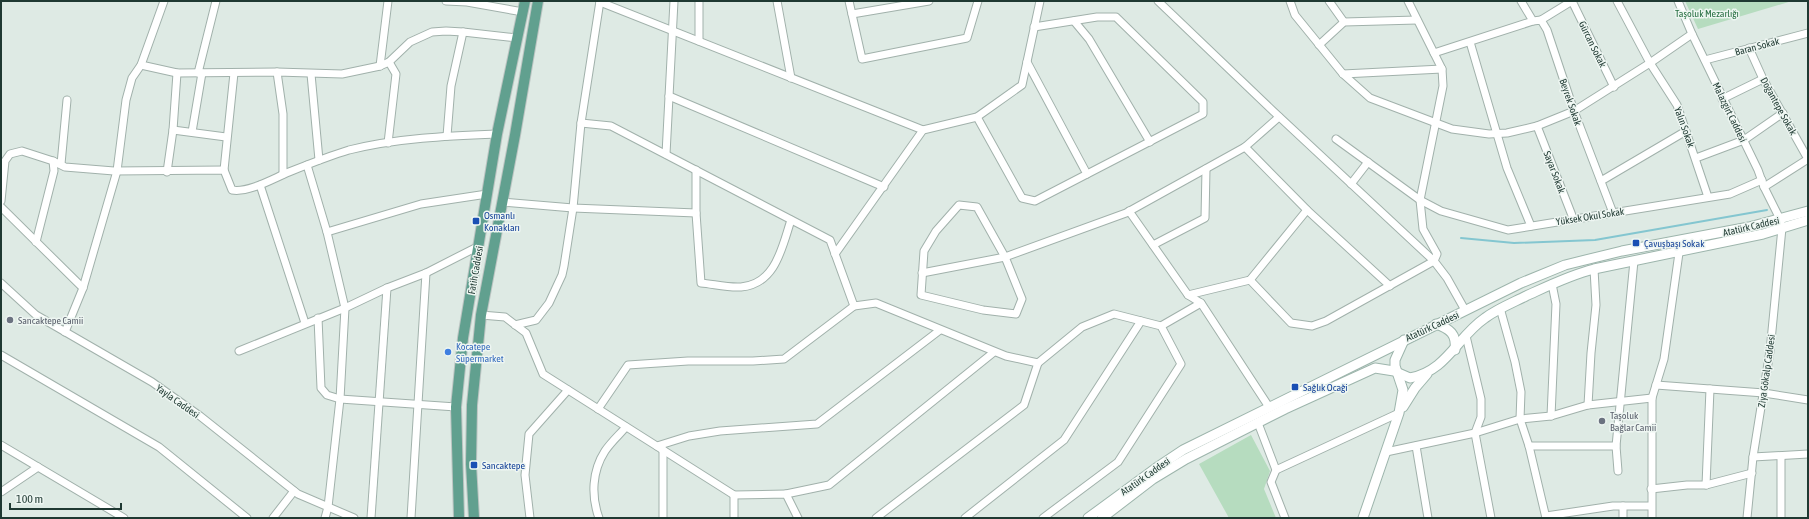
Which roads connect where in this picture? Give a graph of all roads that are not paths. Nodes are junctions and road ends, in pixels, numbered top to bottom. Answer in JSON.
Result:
{"nodes":[{"id":1,"x":164,"y":1,"type":"edge"},
{"id":2,"x":216,"y":1,"type":"edge"},
{"id":3,"x":388,"y":1,"type":"edge"},
{"id":4,"x":446,"y":1,"type":"edge"},
{"id":5,"x":525,"y":1,"type":"edge"},
{"id":6,"x":538,"y":1,"type":"edge"},
{"id":7,"x":674,"y":1,"type":"edge"},
{"id":8,"x":699,"y":1,"type":"edge"},
{"id":9,"x":777,"y":1,"type":"edge"},
{"id":10,"x":849,"y":1,"type":"edge"},
{"id":11,"x":929,"y":1,"type":"edge"},
{"id":12,"x":978,"y":1,"type":"edge"},
{"id":13,"x":1040,"y":1,"type":"edge"},
{"id":14,"x":1158,"y":1,"type":"edge"},
{"id":15,"x":1290,"y":1,"type":"edge"},
{"id":16,"x":1329,"y":1,"type":"edge"},
{"id":17,"x":1408,"y":1,"type":"edge"},
{"id":18,"x":1520,"y":1,"type":"edge"},
{"id":19,"x":1572,"y":1,"type":"edge"},
{"id":20,"x":1617,"y":1,"type":"edge"},
{"id":21,"x":1678,"y":1,"type":"edge"},
{"id":22,"x":467,"y":2,"type":"edge"},
{"id":23,"x":600,"y":2,"type":"edge"},
{"id":24,"x":1565,"y":3,"type":"edge"},
{"id":25,"x":523,"y":12,"type":"junction"},
{"id":26,"x":852,"y":14,"type":"junction"},
{"id":27,"x":1074,"y":20,"type":"junction"},
{"id":28,"x":1417,"y":20,"type":"junction"},
{"id":29,"x":1541,"y":20,"type":"junction"},
{"id":30,"x":1533,"y":21,"type":"junction"},
{"id":31,"x":1344,"y":22,"type":"junction"},
{"id":32,"x":1034,"y":27,"type":"junction"},
{"id":33,"x":672,"y":31,"type":"junction"},
{"id":34,"x":463,"y":32,"type":"junction"},
{"id":35,"x":1808,"y":33,"type":"edge"},
{"id":36,"x":1692,"y":34,"type":"junction"},
{"id":37,"x":517,"y":38,"type":"junction"},
{"id":38,"x":699,"y":42,"type":"junction"},
{"id":39,"x":1470,"y":42,"type":"junction"},
{"id":40,"x":1319,"y":45,"type":"junction"},
{"id":41,"x":1749,"y":48,"type":"junction"},
{"id":42,"x":1434,"y":53,"type":"junction"},
{"id":43,"x":1705,"y":60,"type":"junction"},
{"id":44,"x":389,"y":62,"type":"junction"},
{"id":45,"x":1027,"y":62,"type":"junction"},
{"id":46,"x":1650,"y":63,"type":"junction"},
{"id":47,"x":140,"y":65,"type":"junction"},
{"id":48,"x":380,"y":66,"type":"junction"},
{"id":49,"x":1442,"y":69,"type":"junction"},
{"id":50,"x":277,"y":72,"type":"junction"},
{"id":51,"x":177,"y":73,"type":"junction"},
{"id":52,"x":200,"y":73,"type":"junction"},
{"id":53,"x":234,"y":73,"type":"junction"},
{"id":54,"x":311,"y":74,"type":"junction"},
{"id":55,"x":1343,"y":74,"type":"junction"},
{"id":56,"x":791,"y":78,"type":"junction"},
{"id":57,"x":1763,"y":79,"type":"junction"},
{"id":58,"x":1614,"y":87,"type":"junction"},
{"id":59,"x":669,"y":96,"type":"junction"},
{"id":60,"x":1722,"y":99,"type":"junction"},
{"id":61,"x":67,"y":100,"type":"dead end"},
{"id":62,"x":1574,"y":111,"type":"junction"},
{"id":63,"x":1783,"y":113,"type":"junction"},
{"id":64,"x":977,"y":117,"type":"junction"},
{"id":65,"x":1279,"y":117,"type":"junction"},
{"id":66,"x":581,"y":123,"type":"junction"},
{"id":67,"x":1436,"y":123,"type":"junction"},
{"id":68,"x":1537,"y":126,"type":"junction"},
{"id":69,"x":173,"y":130,"type":"junction"},
{"id":70,"x":924,"y":130,"type":"junction"},
{"id":71,"x":1686,"y":131,"type":"junction"},
{"id":72,"x":192,"y":132,"type":"junction"},
{"id":73,"x":497,"y":134,"type":"junction"},
{"id":74,"x":1497,"y":134,"type":"junction"},
{"id":75,"x":447,"y":136,"type":"junction"},
{"id":76,"x":226,"y":138,"type":"junction"},
{"id":77,"x":1336,"y":139,"type":"dead end"},
{"id":78,"x":1744,"y":140,"type":"junction"},
{"id":79,"x":1150,"y":142,"type":"junction"},
{"id":80,"x":388,"y":143,"type":"junction"},
{"id":81,"x":1245,"y":147,"type":"junction"},
{"id":82,"x":666,"y":154,"type":"junction"},
{"id":83,"x":1696,"y":158,"type":"junction"},
{"id":84,"x":319,"y":160,"type":"junction"},
{"id":85,"x":53,"y":161,"type":"junction"},
{"id":86,"x":1368,"y":162,"type":"junction"},
{"id":87,"x":62,"y":164,"type":"junction"},
{"id":88,"x":308,"y":165,"type":"junction"},
{"id":89,"x":1206,"y":169,"type":"junction"},
{"id":90,"x":224,"y":170,"type":"junction"},
{"id":91,"x":696,"y":170,"type":"junction"},
{"id":92,"x":117,"y":171,"type":"junction"},
{"id":93,"x":167,"y":172,"type":"junction"},
{"id":94,"x":283,"y":174,"type":"junction"},
{"id":95,"x":1087,"y":174,"type":"junction"},
{"id":96,"x":1601,"y":181,"type":"junction"},
{"id":97,"x":1763,"y":183,"type":"junction"},
{"id":98,"x":1351,"y":184,"type":"junction"},
{"id":99,"x":260,"y":185,"type":"junction"},
{"id":100,"x":884,"y":187,"type":"junction"},
{"id":101,"x":487,"y":194,"type":"junction"},
{"id":102,"x":1708,"y":197,"type":"junction"},
{"id":103,"x":1420,"y":200,"type":"junction"},
{"id":104,"x":1,"y":201,"type":"edge"},
{"id":105,"x":502,"y":202,"type":"junction"},
{"id":106,"x":1,"y":207,"type":"edge"},
{"id":107,"x":573,"y":208,"type":"junction"},
{"id":108,"x":1307,"y":210,"type":"junction"},
{"id":109,"x":1129,"y":211,"type":"junction"},
{"id":110,"x":1808,"y":211,"type":"edge"},
{"id":111,"x":696,"y":213,"type":"junction"},
{"id":112,"x":1613,"y":213,"type":"junction"},
{"id":113,"x":1573,"y":218,"type":"junction"},
{"id":114,"x":791,"y":220,"type":"junction"},
{"id":115,"x":1808,"y":220,"type":"edge"},
{"id":116,"x":1781,"y":224,"type":"junction"},
{"id":117,"x":1531,"y":226,"type":"junction"},
{"id":118,"x":327,"y":232,"type":"junction"},
{"id":119,"x":36,"y":242,"type":"junction"},
{"id":120,"x":1153,"y":245,"type":"junction"},
{"id":121,"x":479,"y":246,"type":"junction"},
{"id":122,"x":1679,"y":252,"type":"junction"},
{"id":123,"x":835,"y":254,"type":"junction"},
{"id":124,"x":1005,"y":257,"type":"junction"},
{"id":125,"x":1434,"y":261,"type":"junction"},
{"id":126,"x":1634,"y":261,"type":"junction"},
{"id":127,"x":1594,"y":269,"type":"junction"},
{"id":128,"x":426,"y":273,"type":"junction"},
{"id":129,"x":922,"y":273,"type":"junction"},
{"id":130,"x":1250,"y":280,"type":"junction"},
{"id":131,"x":1,"y":284,"type":"edge"},
{"id":132,"x":1552,"y":284,"type":"junction"},
{"id":133,"x":1390,"y":286,"type":"junction"},
{"id":134,"x":83,"y":288,"type":"junction"},
{"id":135,"x":387,"y":288,"type":"junction"},
{"id":136,"x":1188,"y":295,"type":"junction"},
{"id":137,"x":1201,"y":303,"type":"junction"},
{"id":138,"x":854,"y":306,"type":"junction"},
{"id":139,"x":345,"y":308,"type":"junction"},
{"id":140,"x":1500,"y":308,"type":"junction"},
{"id":141,"x":1465,"y":310,"type":"junction"},
{"id":142,"x":481,"y":315,"type":"junction"},
{"id":143,"x":318,"y":318,"type":"junction"},
{"id":144,"x":1141,"y":321,"type":"junction"},
{"id":145,"x":305,"y":323,"type":"junction"},
{"id":146,"x":1436,"y":324,"type":"junction"},
{"id":147,"x":515,"y":325,"type":"junction"},
{"id":148,"x":1160,"y":326,"type":"junction"},
{"id":149,"x":940,"y":330,"type":"junction"},
{"id":150,"x":65,"y":332,"type":"junction"},
{"id":151,"x":1466,"y":336,"type":"junction"},
{"id":152,"x":1404,"y":340,"type":"junction"},
{"id":153,"x":1455,"y":350,"type":"junction"},
{"id":154,"x":239,"y":351,"type":"dead end"},
{"id":155,"x":994,"y":352,"type":"junction"},
{"id":156,"x":1,"y":355,"type":"edge"},
{"id":157,"x":1038,"y":363,"type":"junction"},
{"id":158,"x":1431,"y":371,"type":"junction"},
{"id":159,"x":1397,"y":372,"type":"junction"},
{"id":160,"x":1656,"y":385,"type":"junction"},
{"id":161,"x":1710,"y":389,"type":"junction"},
{"id":162,"x":568,"y":390,"type":"junction"},
{"id":163,"x":1764,"y":393,"type":"junction"},
{"id":164,"x":1652,"y":398,"type":"junction"},
{"id":165,"x":340,"y":399,"type":"junction"},
{"id":166,"x":1808,"y":400,"type":"edge"},
{"id":167,"x":1621,"y":401,"type":"junction"},
{"id":168,"x":379,"y":402,"type":"junction"},
{"id":169,"x":1588,"y":405,"type":"junction"},
{"id":170,"x":417,"y":406,"type":"junction"},
{"id":171,"x":456,"y":407,"type":"junction"},
{"id":172,"x":1269,"y":407,"type":"junction"},
{"id":173,"x":598,"y":409,"type":"junction"},
{"id":174,"x":1399,"y":413,"type":"junction"},
{"id":175,"x":1551,"y":416,"type":"junction"},
{"id":176,"x":1520,"y":419,"type":"junction"},
{"id":177,"x":1258,"y":423,"type":"junction"},
{"id":178,"x":626,"y":427,"type":"junction"},
{"id":179,"x":1475,"y":432,"type":"junction"},
{"id":180,"x":1,"y":445,"type":"edge"},
{"id":181,"x":1416,"y":446,"type":"junction"},
{"id":182,"x":1529,"y":446,"type":"junction"},
{"id":183,"x":1616,"y":446,"type":"junction"},
{"id":184,"x":660,"y":448,"type":"junction"},
{"id":185,"x":1386,"y":452,"type":"junction"},
{"id":186,"x":1808,"y":454,"type":"edge"},
{"id":187,"x":1781,"y":456,"type":"junction"},
{"id":188,"x":1753,"y":457,"type":"junction"},
{"id":189,"x":38,"y":467,"type":"junction"},
{"id":190,"x":1276,"y":470,"type":"junction"},
{"id":191,"x":1618,"y":471,"type":"dead end"},
{"id":192,"x":1752,"y":473,"type":"junction"},
{"id":193,"x":1706,"y":485,"type":"junction"},
{"id":194,"x":1651,"y":489,"type":"junction"},
{"id":195,"x":294,"y":491,"type":"junction"},
{"id":196,"x":1,"y":492,"type":"edge"},
{"id":197,"x":734,"y":494,"type":"junction"},
{"id":198,"x":786,"y":494,"type":"junction"},
{"id":199,"x":1623,"y":506,"type":"junction"},
{"id":200,"x":1651,"y":506,"type":"junction"},
{"id":201,"x":328,"y":507,"type":"junction"},
{"id":202,"x":1546,"y":517,"type":"edge"},
{"id":203,"x":124,"y":518,"type":"edge"},
{"id":204,"x":247,"y":518,"type":"edge"},
{"id":205,"x":273,"y":518,"type":"edge"},
{"id":206,"x":325,"y":518,"type":"edge"},
{"id":207,"x":354,"y":518,"type":"edge"},
{"id":208,"x":371,"y":518,"type":"edge"},
{"id":209,"x":411,"y":518,"type":"edge"},
{"id":210,"x":459,"y":518,"type":"edge"},
{"id":211,"x":474,"y":518,"type":"edge"},
{"id":212,"x":530,"y":518,"type":"edge"},
{"id":213,"x":599,"y":518,"type":"edge"},
{"id":214,"x":663,"y":518,"type":"edge"},
{"id":215,"x":734,"y":518,"type":"edge"},
{"id":216,"x":798,"y":518,"type":"edge"},
{"id":217,"x":876,"y":518,"type":"edge"},
{"id":218,"x":965,"y":518,"type":"edge"},
{"id":219,"x":1043,"y":518,"type":"edge"},
{"id":220,"x":1088,"y":518,"type":"edge"},
{"id":221,"x":1102,"y":518,"type":"edge"},
{"id":222,"x":1285,"y":518,"type":"edge"},
{"id":223,"x":1363,"y":518,"type":"edge"},
{"id":224,"x":1428,"y":518,"type":"edge"},
{"id":225,"x":1491,"y":518,"type":"edge"},
{"id":226,"x":1623,"y":518,"type":"edge"},
{"id":227,"x":1652,"y":518,"type":"edge"},
{"id":228,"x":1747,"y":518,"type":"edge"},
{"id":229,"x":1781,"y":518,"type":"edge"}],
"edges":[{"from":1,"to":47,"type":"street"},
{"from":2,"to":52,"type":"street"},
{"from":3,"to":48,"type":"street"},
{"from":4,"to":22,"type":"street"},
{"from":5,"to":25,"type":"main road","name":"Fatih Caddesi"},
{"from":6,"to":105,"type":"main road","name":"Fatih Caddesi"},
{"from":7,"to":33,"type":"street"},
{"from":8,"to":38,"type":"street"},
{"from":9,"to":56,"type":"street"},
{"from":10,"to":26,"type":"street"},
{"from":11,"to":26,"type":"street"},
{"from":12,"to":26,"type":"street"},
{"from":13,"to":32,"type":"street"},
{"from":14,"to":65,"type":"street"},
{"from":15,"to":40,"type":"street"},
{"from":16,"to":31,"type":"street"},
{"from":17,"to":28,"type":"street"},
{"from":18,"to":30,"type":"street"},
{"from":19,"to":24,"type":"street"},
{"from":19,"to":58,"type":"street","name":"Gürcan Sokak"},
{"from":20,"to":46,"type":"street","name":"Yalın Sokak"},
{"from":21,"to":36,"type":"street","name":"Malazgirt Caddesi"},
{"from":22,"to":25,"type":"street"},
{"from":23,"to":33,"type":"street"},
{"from":23,"to":66,"type":"street"},
{"from":24,"to":29,"type":"street"},
{"from":25,"to":37,"type":"main road","name":"Fatih Caddesi"},
{"from":27,"to":32,"type":"street"},
{"from":27,"to":79,"type":"street"},
{"from":27,"to":79,"type":"street"},
{"from":28,"to":31,"type":"street"},
{"from":28,"to":42,"type":"street"},
{"from":29,"to":30,"type":"street"},
{"from":29,"to":62,"type":"street","name":"Beyrek Sokak"},
{"from":30,"to":39,"type":"street"},
{"from":31,"to":40,"type":"street"},
{"from":32,"to":45,"type":"street"},
{"from":33,"to":38,"type":"street"},
{"from":33,"to":59,"type":"street"},
{"from":34,"to":37,"type":"street"},
{"from":34,"to":44,"type":"street"},
{"from":34,"to":75,"type":"street"},
{"from":35,"to":41,"type":"street","name":"Baran Sokak"},
{"from":36,"to":43,"type":"street","name":"Malazgirt Caddesi"},
{"from":36,"to":46,"type":"street"},
{"from":37,"to":73,"type":"main road","name":"Fatih Caddesi"},
{"from":38,"to":56,"type":"street"},
{"from":39,"to":42,"type":"street"},
{"from":39,"to":74,"type":"street"},
{"from":40,"to":55,"type":"street"},
{"from":41,"to":43,"type":"street","name":"Baran Sokak"},
{"from":41,"to":57,"type":"street","name":"Doğantepe Sokak"},
{"from":42,"to":49,"type":"street"},
{"from":43,"to":60,"type":"street","name":"Malazgirt Caddesi"},
{"from":44,"to":48,"type":"street"},
{"from":44,"to":80,"type":"street"},
{"from":45,"to":64,"type":"street"},
{"from":45,"to":95,"type":"street"},
{"from":46,"to":58,"type":"street"},
{"from":46,"to":71,"type":"street","name":"Yalın Sokak"},
{"from":47,"to":51,"type":"street"},
{"from":47,"to":92,"type":"street"},
{"from":48,"to":54,"type":"street"},
{"from":49,"to":55,"type":"street"},
{"from":49,"to":67,"type":"street"},
{"from":50,"to":53,"type":"street"},
{"from":50,"to":54,"type":"street"},
{"from":50,"to":94,"type":"street"},
{"from":51,"to":52,"type":"street"},
{"from":51,"to":69,"type":"street"},
{"from":52,"to":53,"type":"street"},
{"from":52,"to":72,"type":"street"},
{"from":53,"to":76,"type":"street"},
{"from":54,"to":84,"type":"street"},
{"from":55,"to":67,"type":"street"},
{"from":56,"to":70,"type":"street"},
{"from":57,"to":60,"type":"street"},
{"from":57,"to":63,"type":"street","name":"Doğantepe Sokak"},
{"from":58,"to":62,"type":"street"},
{"from":59,"to":82,"type":"street"},
{"from":59,"to":100,"type":"street"},
{"from":60,"to":78,"type":"street","name":"Malazgirt Caddesi"},
{"from":61,"to":87,"type":"street"},
{"from":62,"to":68,"type":"street"},
{"from":62,"to":96,"type":"street","name":"Beyrek Sokak"},
{"from":63,"to":78,"type":"street"},
{"from":63,"to":97,"type":"street","name":"Doğantepe Sokak"},
{"from":64,"to":70,"type":"street"},
{"from":64,"to":95,"type":"street"},
{"from":65,"to":81,"type":"street"},
{"from":65,"to":98,"type":"street"},
{"from":66,"to":82,"type":"street"},
{"from":66,"to":107,"type":"street"},
{"from":67,"to":74,"type":"street"},
{"from":67,"to":103,"type":"street"},
{"from":68,"to":74,"type":"street"},
{"from":68,"to":113,"type":"street","name":"Sayar Sokak"},
{"from":69,"to":72,"type":"street"},
{"from":69,"to":93,"type":"street"},
{"from":70,"to":100,"type":"street"},
{"from":71,"to":83,"type":"street","name":"Yalın Sokak"},
{"from":71,"to":96,"type":"street"},
{"from":72,"to":76,"type":"street"},
{"from":73,"to":75,"type":"street"},
{"from":73,"to":101,"type":"main road","name":"Fatih Caddesi"},
{"from":74,"to":117,"type":"street"},
{"from":75,"to":80,"type":"street"},
{"from":76,"to":90,"type":"street"},
{"from":77,"to":86,"type":"street","name":"Yüksek Okul Sokak"},
{"from":78,"to":83,"type":"street"},
{"from":78,"to":97,"type":"street","name":"Malazgirt Caddesi"},
{"from":79,"to":95,"type":"street"},
{"from":80,"to":84,"type":"street"},
{"from":81,"to":89,"type":"street"},
{"from":81,"to":108,"type":"street"},
{"from":82,"to":91,"type":"street"},
{"from":83,"to":102,"type":"street","name":"Yalın Sokak"},
{"from":84,"to":88,"type":"street"},
{"from":85,"to":87,"type":"street"},
{"from":85,"to":104,"type":"street"},
{"from":85,"to":119,"type":"street"},
{"from":86,"to":98,"type":"street"},
{"from":86,"to":103,"type":"street","name":"Yüksek Okul Sokak"},
{"from":87,"to":92,"type":"street"},
{"from":88,"to":94,"type":"street"},
{"from":88,"to":118,"type":"street"},
{"from":89,"to":109,"type":"street"},
{"from":89,"to":120,"type":"street"},
{"from":90,"to":93,"type":"street"},
{"from":90,"to":99,"type":"street"},
{"from":91,"to":111,"type":"street"},
{"from":91,"to":114,"type":"street"},
{"from":92,"to":93,"type":"street"},
{"from":92,"to":134,"type":"street"},
{"from":94,"to":99,"type":"street"},
{"from":96,"to":112,"type":"street","name":"Beyrek Sokak"},
{"from":97,"to":102,"type":"street","name":"Yüksek Okul Sokak"},
{"from":97,"to":116,"type":"street","name":"Malazgirt Caddesi"},
{"from":98,"to":125,"type":"street"},
{"from":99,"to":145,"type":"street"},
{"from":100,"to":123,"type":"street"},
{"from":101,"to":118,"type":"street"},
{"from":101,"to":121,"type":"main road","name":"Fatih Caddesi"},
{"from":102,"to":112,"type":"street","name":"Yüksek Okul Sokak"},
{"from":103,"to":117,"type":"street","name":"Yüksek Okul Sokak"},
{"from":103,"to":125,"type":"street"},
{"from":105,"to":107,"type":"street"},
{"from":105,"to":142,"type":"main road","name":"Fatih Caddesi"},
{"from":106,"to":119,"type":"street"},
{"from":107,"to":111,"type":"street"},
{"from":107,"to":147,"type":"street"},
{"from":108,"to":130,"type":"street"},
{"from":108,"to":133,"type":"street"},
{"from":109,"to":120,"type":"street"},
{"from":109,"to":124,"type":"street"},
{"from":110,"to":116,"type":"main road","name":"Atatürk Caddesi"},
{"from":111,"to":114,"type":"street"},
{"from":112,"to":113,"type":"street","name":"Yüksek Okul Sokak"},
{"from":113,"to":117,"type":"street","name":"Yüksek Okul Sokak"},
{"from":114,"to":123,"type":"street"},
{"from":115,"to":116,"type":"main road","name":"Atatürk Caddesi"},
{"from":116,"to":122,"type":"main road","name":"Atatürk Caddesi"},
{"from":116,"to":141,"type":"main road","name":"Atatürk Caddesi"},
{"from":116,"to":163,"type":"street","name":"Ziya Gökalp Caddesi"},
{"from":118,"to":139,"type":"street"},
{"from":119,"to":134,"type":"street"},
{"from":120,"to":136,"type":"street"},
{"from":121,"to":128,"type":"street"},
{"from":121,"to":171,"type":"main road","name":"Fatih Caddesi"},
{"from":122,"to":126,"type":"main road","name":"Atatürk Caddesi"},
{"from":122,"to":160,"type":"street"},
{"from":123,"to":138,"type":"street"},
{"from":124,"to":129,"type":"street"},
{"from":124,"to":129,"type":"street"},
{"from":124,"to":129,"type":"street"},
{"from":125,"to":133,"type":"street"},
{"from":125,"to":141,"type":"street"},
{"from":126,"to":127,"type":"main road","name":"Atatürk Caddesi"},
{"from":126,"to":167,"type":"street"},
{"from":127,"to":132,"type":"main road","name":"Atatürk Caddesi"},
{"from":127,"to":169,"type":"street"},
{"from":128,"to":135,"type":"street"},
{"from":128,"to":170,"type":"street"},
{"from":130,"to":133,"type":"street"},
{"from":130,"to":136,"type":"street"},
{"from":131,"to":150,"type":"street","name":"Yayla Caddesi"},
{"from":132,"to":140,"type":"main road","name":"Atatürk Caddesi"},
{"from":132,"to":175,"type":"street"},
{"from":134,"to":150,"type":"street"},
{"from":135,"to":139,"type":"street"},
{"from":135,"to":168,"type":"street"},
{"from":136,"to":137,"type":"street"},
{"from":137,"to":148,"type":"street"},
{"from":137,"to":172,"type":"street"},
{"from":138,"to":149,"type":"street"},
{"from":138,"to":173,"type":"street"},
{"from":139,"to":143,"type":"street"},
{"from":139,"to":165,"type":"street"},
{"from":140,"to":151,"type":"main road","name":"Atatürk Caddesi"},
{"from":140,"to":176,"type":"street"},
{"from":141,"to":146,"type":"main road","name":"Atatürk Caddesi"},
{"from":142,"to":147,"type":"street"},
{"from":142,"to":211,"type":"main road","name":"Fatih Caddesi"},
{"from":143,"to":145,"type":"street"},
{"from":143,"to":165,"type":"street"},
{"from":144,"to":148,"type":"street"},
{"from":144,"to":157,"type":"street"},
{"from":144,"to":218,"type":"street"},
{"from":145,"to":154,"type":"street"},
{"from":146,"to":152,"type":"main road","name":"Atatürk Caddesi"},
{"from":146,"to":153,"type":"main road"},
{"from":147,"to":162,"type":"street"},
{"from":148,"to":219,"type":"street"},
{"from":149,"to":155,"type":"street"},
{"from":149,"to":184,"type":"street"},
{"from":150,"to":195,"type":"street","name":"Yayla Caddesi"},
{"from":151,"to":153,"type":"main road","name":"Atatürk Caddesi"},
{"from":151,"to":179,"type":"street"},
{"from":152,"to":159,"type":"main road"},
{"from":152,"to":172,"type":"main road","name":"Atatürk Caddesi"},
{"from":153,"to":158,"type":"main road","name":"Atatürk Caddesi"},
{"from":155,"to":157,"type":"street"},
{"from":155,"to":198,"type":"street"},
{"from":156,"to":204,"type":"street"},
{"from":157,"to":217,"type":"street"},
{"from":158,"to":159,"type":"main road","name":"Atatürk Caddesi"},
{"from":158,"to":174,"type":"main road"},
{"from":159,"to":174,"type":"main road"},
{"from":159,"to":177,"type":"main road","name":"Atatürk Caddesi"},
{"from":160,"to":161,"type":"street"},
{"from":160,"to":164,"type":"street"},
{"from":161,"to":163,"type":"street"},
{"from":161,"to":193,"type":"street"},
{"from":162,"to":173,"type":"street"},
{"from":162,"to":212,"type":"street"},
{"from":163,"to":166,"type":"street"},
{"from":163,"to":188,"type":"street","name":"Ziya Gökalp Caddesi"},
{"from":164,"to":167,"type":"street"},
{"from":164,"to":194,"type":"street"},
{"from":165,"to":168,"type":"street"},
{"from":165,"to":201,"type":"street"},
{"from":167,"to":169,"type":"street"},
{"from":167,"to":183,"type":"street"},
{"from":168,"to":170,"type":"street"},
{"from":168,"to":208,"type":"street"},
{"from":169,"to":175,"type":"street"},
{"from":170,"to":171,"type":"street"},
{"from":170,"to":209,"type":"street"},
{"from":171,"to":210,"type":"main road","name":"Fatih Caddesi"},
{"from":172,"to":220,"type":"main road","name":"Atatürk Caddesi"},
{"from":173,"to":178,"type":"street"},
{"from":174,"to":185,"type":"main road"},
{"from":174,"to":190,"type":"street"},
{"from":175,"to":176,"type":"street"},
{"from":176,"to":179,"type":"street"},
{"from":176,"to":182,"type":"street"},
{"from":177,"to":190,"type":"street"},
{"from":177,"to":221,"type":"main road","name":"Atatürk Caddesi"},
{"from":178,"to":184,"type":"street"},
{"from":178,"to":213,"type":"street"},
{"from":179,"to":181,"type":"street"},
{"from":179,"to":225,"type":"street"},
{"from":180,"to":189,"type":"street"},
{"from":181,"to":185,"type":"street"},
{"from":181,"to":224,"type":"street"},
{"from":182,"to":183,"type":"street"},
{"from":182,"to":202,"type":"street"},
{"from":183,"to":191,"type":"street"},
{"from":184,"to":197,"type":"street"},
{"from":184,"to":214,"type":"street"},
{"from":185,"to":223,"type":"main road"},
{"from":186,"to":187,"type":"street"},
{"from":187,"to":188,"type":"street"},
{"from":187,"to":229,"type":"street"},
{"from":188,"to":192,"type":"street","name":"Ziya Gökalp Caddesi"},
{"from":189,"to":196,"type":"street"},
{"from":189,"to":203,"type":"street"},
{"from":190,"to":222,"type":"street"},
{"from":192,"to":193,"type":"street"},
{"from":192,"to":228,"type":"street","name":"Ziya Gökalp Caddesi"},
{"from":193,"to":194,"type":"street"},
{"from":194,"to":200,"type":"street"},
{"from":195,"to":201,"type":"street","name":"Yayla Caddesi"},
{"from":195,"to":205,"type":"street"},
{"from":197,"to":198,"type":"street"},
{"from":197,"to":215,"type":"street"},
{"from":198,"to":216,"type":"street"},
{"from":199,"to":200,"type":"street"},
{"from":199,"to":202,"type":"street"},
{"from":199,"to":226,"type":"street"},
{"from":200,"to":227,"type":"street"},
{"from":201,"to":206,"type":"street"},
{"from":201,"to":207,"type":"street","name":"Yayla Caddesi"}]}
